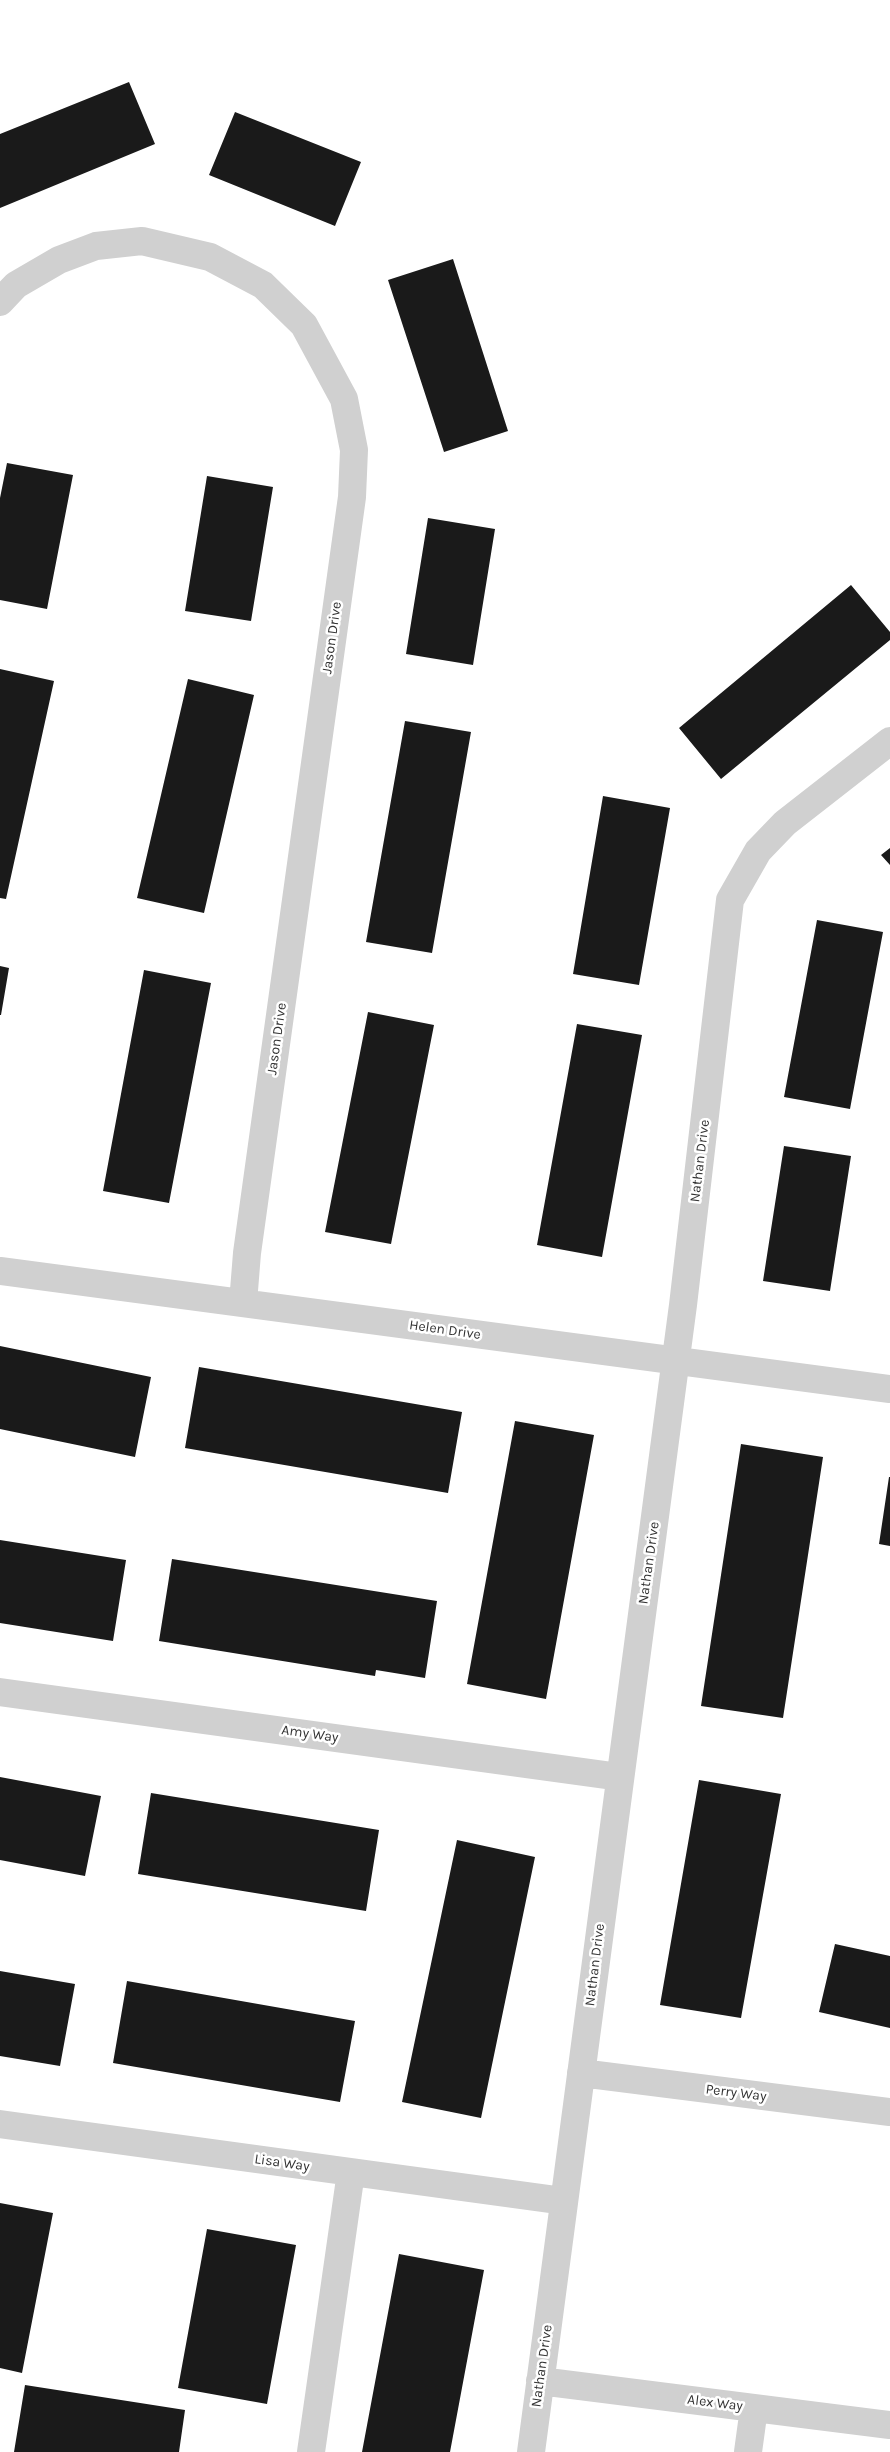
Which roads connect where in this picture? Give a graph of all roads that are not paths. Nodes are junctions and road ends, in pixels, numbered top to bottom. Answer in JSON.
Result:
{"nodes":[{"id":1,"x":0,"y":302,"type":"edge"},
{"id":2,"x":890,"y":741,"type":"edge"},
{"id":3,"x":0,"y":1271,"type":"edge"},
{"id":4,"x":243,"y":1303,"type":"junction"},
{"id":5,"x":676,"y":1360,"type":"junction"},
{"id":6,"x":890,"y":1389,"type":"edge"},
{"id":7,"x":0,"y":1692,"type":"edge"},
{"id":8,"x":620,"y":1777,"type":"junction"},
{"id":9,"x":581,"y":2073,"type":"junction"},
{"id":10,"x":890,"y":2112,"type":"edge"},
{"id":11,"x":0,"y":2124,"type":"edge"},
{"id":12,"x":352,"y":2172,"type":"junction"},
{"id":13,"x":564,"y":2201,"type":"junction"},
{"id":14,"x":540,"y":2381,"type":"junction"},
{"id":15,"x":754,"y":2408,"type":"junction"},
{"id":16,"x":890,"y":2425,"type":"edge"},
{"id":17,"x":311,"y":2452,"type":"edge"},
{"id":18,"x":531,"y":2452,"type":"edge"},
{"id":19,"x":748,"y":2452,"type":"edge"}],
"edges":[{"from":1,"to":4,"type":"street","name":"Jason Drive"},
{"from":2,"to":5,"type":"street","name":"Nathan Drive"},
{"from":3,"to":4,"type":"street","name":"Helen Drive"},
{"from":4,"to":5,"type":"street","name":"Helen Drive"},
{"from":5,"to":6,"type":"street","name":"Helen Drive"},
{"from":5,"to":8,"type":"street","name":"Nathan Drive"},
{"from":7,"to":8,"type":"street","name":"Amy Way"},
{"from":8,"to":9,"type":"street","name":"Nathan Drive"},
{"from":9,"to":10,"type":"street","name":"Perry Way"},
{"from":9,"to":13,"type":"street","name":"Nathan Drive"},
{"from":11,"to":12,"type":"street","name":"Lisa Way"},
{"from":12,"to":13,"type":"street","name":"Lisa Way"},
{"from":12,"to":17,"type":"street"},
{"from":13,"to":14,"type":"street","name":"Nathan Drive"},
{"from":14,"to":15,"type":"street","name":"Alex Way"},
{"from":14,"to":18,"type":"street","name":"Nathan Drive"},
{"from":15,"to":16,"type":"street","name":"Alex Way"},
{"from":15,"to":19,"type":"street"}]}
